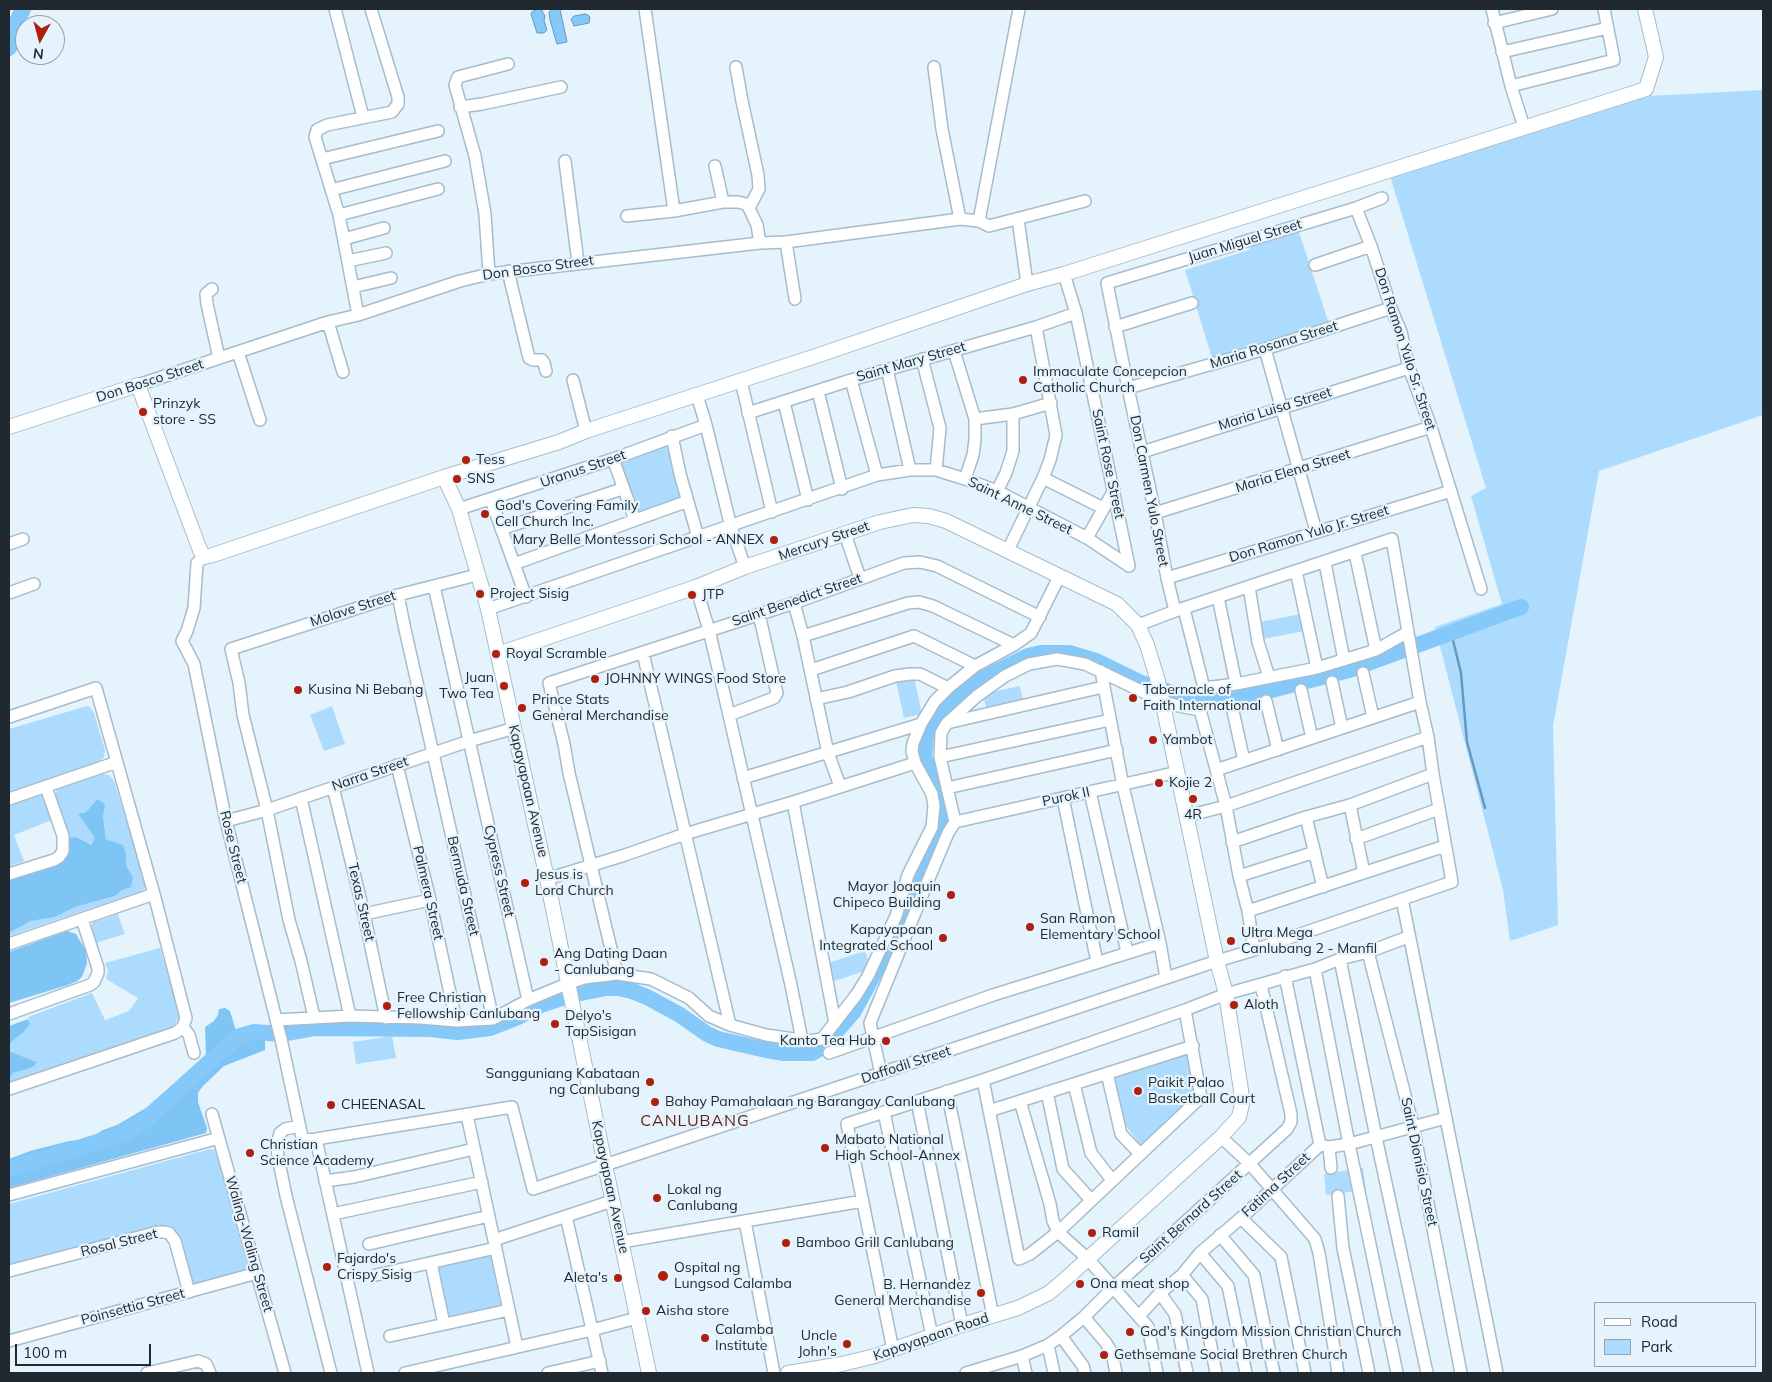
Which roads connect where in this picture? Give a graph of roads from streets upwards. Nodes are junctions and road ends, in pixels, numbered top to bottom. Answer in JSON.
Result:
{"nodes":[{"id":1,"x":335,"y":9,"type":"edge"},
{"id":2,"x":371,"y":9,"type":"edge"},
{"id":3,"x":645,"y":9,"type":"edge"},
{"id":4,"x":1020,"y":9,"type":"edge"},
{"id":5,"x":1492,"y":9,"type":"edge"},
{"id":6,"x":1552,"y":9,"type":"edge"},
{"id":7,"x":1604,"y":9,"type":"edge"},
{"id":8,"x":1645,"y":9,"type":"edge"},
{"id":9,"x":1494,"y":23,"type":"junction"},
{"id":10,"x":1608,"y":28,"type":"junction"},
{"id":11,"x":1502,"y":52,"type":"junction"},
{"id":12,"x":508,"y":64,"type":"dead end"},
{"id":13,"x":736,"y":67,"type":"dead end"},
{"id":14,"x":934,"y":67,"type":"dead end"},
{"id":15,"x":1511,"y":86,"type":"junction"},
{"id":16,"x":561,"y":87,"type":"dead end"},
{"id":17,"x":460,"y":107,"type":"junction"},
{"id":18,"x":364,"y":117,"type":"junction"},
{"id":19,"x":1524,"y":127,"type":"junction"},
{"id":20,"x":438,"y":131,"type":"dead end"},
{"id":21,"x":322,"y":159,"type":"junction"},
{"id":22,"x":445,"y":161,"type":"dead end"},
{"id":23,"x":565,"y":161,"type":"dead end"},
{"id":24,"x":715,"y":166,"type":"dead end"},
{"id":25,"x":438,"y":189,"type":"dead end"},
{"id":26,"x":331,"y":190,"type":"junction"},
{"id":27,"x":1382,"y":198,"type":"dead end"},
{"id":28,"x":1085,"y":201,"type":"dead end"},
{"id":29,"x":723,"y":202,"type":"junction"},
{"id":30,"x":749,"y":208,"type":"junction"},
{"id":31,"x":1356,"y":208,"type":"junction"},
{"id":32,"x":674,"y":211,"type":"junction"},
{"id":33,"x":339,"y":215,"type":"junction"},
{"id":34,"x":626,"y":216,"type":"dead end"},
{"id":35,"x":960,"y":219,"type":"junction"},
{"id":36,"x":1018,"y":219,"type":"junction"},
{"id":37,"x":979,"y":220,"type":"junction"},
{"id":38,"x":384,"y":228,"type":"dead end"},
{"id":39,"x":344,"y":239,"type":"junction"},
{"id":40,"x":786,"y":242,"type":"junction"},
{"id":41,"x":760,"y":243,"type":"junction"},
{"id":42,"x":1371,"y":246,"type":"junction"},
{"id":43,"x":386,"y":252,"type":"dead end"},
{"id":44,"x":348,"y":261,"type":"junction"},
{"id":45,"x":578,"y":263,"type":"junction"},
{"id":46,"x":1315,"y":265,"type":"dead end"},
{"id":47,"x":508,"y":271,"type":"junction"},
{"id":48,"x":489,"y":274,"type":"junction"},
{"id":49,"x":1064,"y":274,"type":"junction"},
{"id":50,"x":391,"y":278,"type":"dead end"},
{"id":51,"x":1108,"y":283,"type":"joint"},
{"id":52,"x":1027,"y":284,"type":"junction"},
{"id":53,"x":353,"y":286,"type":"junction"},
{"id":54,"x":212,"y":289,"type":"dead end"},
{"id":55,"x":795,"y":300,"type":"dead end"},
{"id":56,"x":1192,"y":303,"type":"dead end"},
{"id":57,"x":1391,"y":308,"type":"junction"},
{"id":58,"x":1076,"y":313,"type":"junction"},
{"id":59,"x":358,"y":315,"type":"junction"},
{"id":60,"x":328,"y":322,"type":"junction"},
{"id":61,"x":1036,"y":327,"type":"junction"},
{"id":62,"x":1115,"y":327,"type":"junction"},
{"id":63,"x":1265,"y":349,"type":"junction"},
{"id":64,"x":954,"y":350,"type":"junction"},
{"id":65,"x":238,"y":352,"type":"junction"},
{"id":66,"x":219,"y":358,"type":"junction"},
{"id":67,"x":922,"y":359,"type":"junction"},
{"id":68,"x":1409,"y":368,"type":"junction"},
{"id":69,"x":888,"y":369,"type":"junction"},
{"id":70,"x":546,"y":371,"type":"dead end"},
{"id":71,"x":343,"y":372,"type":"dead end"},
{"id":72,"x":573,"y":380,"type":"dead end"},
{"id":73,"x":851,"y":380,"type":"junction"},
{"id":74,"x":741,"y":381,"type":"junction"},
{"id":75,"x":138,"y":385,"type":"junction"},
{"id":76,"x":1128,"y":388,"type":"junction"},
{"id":77,"x":818,"y":392,"type":"junction"},
{"id":78,"x":697,"y":395,"type":"junction"},
{"id":79,"x":784,"y":402,"type":"junction"},
{"id":80,"x":1051,"y":403,"type":"junction"},
{"id":81,"x":1282,"y":407,"type":"junction"},
{"id":82,"x":748,"y":413,"type":"junction"},
{"id":83,"x":1013,"y":414,"type":"junction"},
{"id":84,"x":975,"y":419,"type":"junction"},
{"id":85,"x":260,"y":420,"type":"dead end"},
{"id":86,"x":706,"y":425,"type":"junction"},
{"id":87,"x":9,"y":427,"type":"edge"},
{"id":88,"x":1431,"y":427,"type":"junction"},
{"id":89,"x":586,"y":431,"type":"junction"},
{"id":90,"x":672,"y":436,"type":"junction"},
{"id":91,"x":1142,"y":452,"type":"junction"},
{"id":92,"x":612,"y":460,"type":"junction"},
{"id":93,"x":1300,"y":469,"type":"junction"},
{"id":94,"x":910,"y":470,"type":"junction"},
{"id":95,"x":936,"y":470,"type":"junction"},
{"id":96,"x":877,"y":476,"type":"junction"},
{"id":97,"x":444,"y":477,"type":"junction"},
{"id":98,"x":1043,"y":478,"type":"junction"},
{"id":99,"x":965,"y":479,"type":"junction"},
{"id":100,"x":842,"y":488,"type":"junction"},
{"id":101,"x":622,"y":489,"type":"junction"},
{"id":102,"x":1114,"y":490,"type":"junction"},
{"id":103,"x":997,"y":491,"type":"junction"},
{"id":104,"x":1451,"y":491,"type":"junction"},
{"id":105,"x":491,"y":500,"type":"junction"},
{"id":106,"x":808,"y":500,"type":"junction"},
{"id":107,"x":688,"y":501,"type":"junction"},
{"id":108,"x":1103,"y":508,"type":"junction"},
{"id":109,"x":459,"y":509,"type":"junction"},
{"id":110,"x":1029,"y":509,"type":"junction"},
{"id":111,"x":772,"y":512,"type":"junction"},
{"id":112,"x":1155,"y":513,"type":"junction"},
{"id":113,"x":635,"y":520,"type":"junction"},
{"id":114,"x":732,"y":527,"type":"junction"},
{"id":115,"x":501,"y":529,"type":"junction"},
{"id":116,"x":1316,"y":531,"type":"junction"},
{"id":117,"x":845,"y":534,"type":"junction"},
{"id":118,"x":698,"y":537,"type":"junction"},
{"id":119,"x":1087,"y":538,"type":"junction"},
{"id":120,"x":23,"y":539,"type":"dead end"},
{"id":121,"x":9,"y":544,"type":"edge"},
{"id":122,"x":1008,"y":550,"type":"junction"},
{"id":123,"x":1355,"y":553,"type":"junction"},
{"id":124,"x":204,"y":557,"type":"junction"},
{"id":125,"x":1325,"y":563,"type":"junction"},
{"id":126,"x":514,"y":564,"type":"junction"},
{"id":127,"x":1129,"y":566,"type":"joint"},
{"id":128,"x":745,"y":568,"type":"junction"},
{"id":129,"x":1296,"y":571,"type":"junction"},
{"id":130,"x":477,"y":576,"type":"junction"},
{"id":131,"x":1059,"y":577,"type":"junction"},
{"id":132,"x":860,"y":578,"type":"junction"},
{"id":133,"x":1167,"y":578,"type":"junction"},
{"id":134,"x":34,"y":584,"type":"dead end"},
{"id":135,"x":434,"y":586,"type":"junction"},
{"id":136,"x":696,"y":587,"type":"junction"},
{"id":137,"x":1249,"y":587,"type":"junction"},
{"id":138,"x":1481,"y":589,"type":"dead end"},
{"id":139,"x":9,"y":593,"type":"edge"},
{"id":140,"x":398,"y":595,"type":"junction"},
{"id":141,"x":526,"y":597,"type":"junction"},
{"id":142,"x":1218,"y":597,"type":"junction"},
{"id":143,"x":794,"y":603,"type":"junction"},
{"id":144,"x":488,"y":610,"type":"junction"},
{"id":145,"x":1179,"y":610,"type":"junction"},
{"id":146,"x":759,"y":614,"type":"junction"},
{"id":147,"x":1040,"y":617,"type":"junction"},
{"id":148,"x":1138,"y":625,"type":"junction"},
{"id":149,"x":709,"y":630,"type":"junction"},
{"id":150,"x":1409,"y":634,"type":"junction"},
{"id":151,"x":803,"y":636,"type":"junction"},
{"id":152,"x":1014,"y":645,"type":"junction"},
{"id":153,"x":1376,"y":650,"type":"junction"},
{"id":154,"x":643,"y":653,"type":"junction"},
{"id":155,"x":498,"y":654,"type":"junction"},
{"id":156,"x":1344,"y":660,"type":"junction"},
{"id":157,"x":975,"y":666,"type":"junction"},
{"id":158,"x":1317,"y":668,"type":"junction"},
{"id":159,"x":811,"y":670,"type":"junction"},
{"id":160,"x":1101,"y":671,"type":"junction"},
{"id":161,"x":1363,"y":673,"type":"dead end"},
{"id":162,"x":1269,"y":677,"type":"junction"},
{"id":163,"x":1332,"y":682,"type":"dead end"},
{"id":164,"x":1236,"y":684,"type":"junction"},
{"id":165,"x":1104,"y":687,"type":"junction"},
{"id":166,"x":948,"y":688,"type":"junction"},
{"id":167,"x":1301,"y":690,"type":"dead end"},
{"id":168,"x":1160,"y":691,"type":"junction"},
{"id":169,"x":816,"y":699,"type":"junction"},
{"id":170,"x":1266,"y":701,"type":"dead end"},
{"id":171,"x":1420,"y":702,"type":"junction"},
{"id":172,"x":1233,"y":711,"type":"dead end"},
{"id":173,"x":729,"y":715,"type":"junction"},
{"id":174,"x":9,"y":717,"type":"edge"},
{"id":175,"x":1374,"y":717,"type":"junction"},
{"id":176,"x":1110,"y":720,"type":"junction"},
{"id":177,"x":947,"y":723,"type":"junction"},
{"id":178,"x":921,"y":724,"type":"junction"},
{"id":179,"x":515,"y":728,"type":"junction"},
{"id":180,"x":1342,"y":728,"type":"junction"},
{"id":181,"x":1428,"y":737,"type":"junction"},
{"id":182,"x":1312,"y":738,"type":"junction"},
{"id":183,"x":469,"y":741,"type":"junction"},
{"id":184,"x":1117,"y":750,"type":"junction"},
{"id":185,"x":1278,"y":750,"type":"junction"},
{"id":186,"x":433,"y":753,"type":"junction"},
{"id":187,"x":828,"y":753,"type":"junction"},
{"id":188,"x":940,"y":757,"type":"junction"},
{"id":189,"x":1244,"y":761,"type":"junction"},
{"id":190,"x":117,"y":762,"type":"junction"},
{"id":191,"x":915,"y":762,"type":"junction"},
{"id":192,"x":397,"y":765,"type":"junction"},
{"id":193,"x":1216,"y":770,"type":"junction"},
{"id":194,"x":1178,"y":772,"type":"junction"},
{"id":195,"x":1433,"y":774,"type":"junction"},
{"id":196,"x":743,"y":778,"type":"junction"},
{"id":197,"x":840,"y":786,"type":"junction"},
{"id":198,"x":1123,"y":786,"type":"junction"},
{"id":199,"x":46,"y":787,"type":"junction"},
{"id":200,"x":333,"y":787,"type":"junction"},
{"id":201,"x":947,"y":788,"type":"junction"},
{"id":202,"x":1090,"y":792,"type":"junction"},
{"id":203,"x":301,"y":798,"type":"junction"},
{"id":204,"x":1063,"y":798,"type":"junction"},
{"id":205,"x":9,"y":799,"type":"edge"},
{"id":206,"x":793,"y":802,"type":"junction"},
{"id":207,"x":1350,"y":805,"type":"junction"},
{"id":208,"x":1226,"y":806,"type":"junction"},
{"id":209,"x":1439,"y":809,"type":"junction"},
{"id":210,"x":267,"y":810,"type":"junction"},
{"id":211,"x":752,"y":813,"type":"junction"},
{"id":212,"x":1187,"y":816,"type":"junction"},
{"id":213,"x":1306,"y":817,"type":"junction"},
{"id":214,"x":226,"y":821,"type":"junction"},
{"id":215,"x":955,"y":822,"type":"junction"},
{"id":216,"x":685,"y":834,"type":"junction"},
{"id":217,"x":1356,"y":839,"type":"junction"},
{"id":218,"x":1232,"y":842,"type":"junction"},
{"id":219,"x":1445,"y":846,"type":"junction"},
{"id":220,"x":1316,"y":852,"type":"junction"},
{"id":221,"x":591,"y":865,"type":"junction"},
{"id":222,"x":1364,"y":873,"type":"junction"},
{"id":223,"x":9,"y":874,"type":"edge"},
{"id":224,"x":1239,"y":876,"type":"junction"},
{"id":225,"x":547,"y":879,"type":"junction"},
{"id":226,"x":1323,"y":887,"type":"junction"},
{"id":227,"x":154,"y":894,"type":"junction"},
{"id":228,"x":1402,"y":899,"type":"junction"},
{"id":229,"x":430,"y":900,"type":"junction"},
{"id":230,"x":1248,"y":911,"type":"junction"},
{"id":231,"x":364,"y":914,"type":"junction"},
{"id":232,"x":82,"y":919,"type":"junction"},
{"id":233,"x":1408,"y":937,"type":"junction"},
{"id":234,"x":9,"y":944,"type":"edge"},
{"id":235,"x":1160,"y":944,"type":"junction"},
{"id":236,"x":1254,"y":950,"type":"junction"},
{"id":237,"x":1127,"y":952,"type":"junction"},
{"id":238,"x":1368,"y":952,"type":"junction"},
{"id":239,"x":1340,"y":959,"type":"junction"},
{"id":240,"x":1217,"y":961,"type":"junction"},
{"id":241,"x":1097,"y":962,"type":"junction"},
{"id":242,"x":1315,"y":969,"type":"junction"},
{"id":243,"x":617,"y":974,"type":"junction"},
{"id":244,"x":1286,"y":976,"type":"junction"},
{"id":245,"x":1166,"y":978,"type":"junction"},
{"id":246,"x":1261,"y":985,"type":"junction"},
{"id":247,"x":571,"y":991,"type":"junction"},
{"id":248,"x":1226,"y":994,"type":"junction"},
{"id":249,"x":528,"y":1000,"type":"junction"},
{"id":250,"x":1185,"y":1010,"type":"junction"},
{"id":251,"x":9,"y":1014,"type":"edge"},
{"id":252,"x":350,"y":1016,"type":"junction"},
{"id":253,"x":314,"y":1017,"type":"junction"},
{"id":254,"x":386,"y":1018,"type":"junction"},
{"id":255,"x":493,"y":1019,"type":"junction"},
{"id":256,"x":456,"y":1021,"type":"junction"},
{"id":257,"x":835,"y":1023,"type":"junction"},
{"id":258,"x":730,"y":1025,"type":"junction"},
{"id":259,"x":183,"y":1027,"type":"junction"},
{"id":260,"x":278,"y":1029,"type":"junction"},
{"id":261,"x":873,"y":1039,"type":"junction"},
{"id":262,"x":802,"y":1040,"type":"junction"},
{"id":263,"x":1193,"y":1046,"type":"junction"},
{"id":264,"x":194,"y":1053,"type":"dead end"},
{"id":265,"x":829,"y":1053,"type":"dead end"},
{"id":266,"x":1107,"y":1073,"type":"junction"},
{"id":267,"x":881,"y":1074,"type":"junction"},
{"id":268,"x":983,"y":1080,"type":"junction"},
{"id":269,"x":1074,"y":1084,"type":"junction"},
{"id":270,"x":9,"y":1089,"type":"edge"},
{"id":271,"x":947,"y":1091,"type":"junction"},
{"id":272,"x":1047,"y":1092,"type":"junction"},
{"id":273,"x":917,"y":1101,"type":"junction"},
{"id":274,"x":1020,"y":1101,"type":"junction"},
{"id":275,"x":989,"y":1111,"type":"junction"},
{"id":276,"x":884,"y":1112,"type":"junction"},
{"id":277,"x":212,"y":1114,"type":"dead end"},
{"id":278,"x":467,"y":1115,"type":"junction"},
{"id":279,"x":1446,"y":1118,"type":"junction"},
{"id":280,"x":300,"y":1126,"type":"junction"},
{"id":281,"x":1413,"y":1126,"type":"junction"},
{"id":282,"x":1221,"y":1137,"type":"junction"},
{"id":283,"x":1376,"y":1137,"type":"junction"},
{"id":284,"x":219,"y":1138,"type":"junction"},
{"id":285,"x":316,"y":1140,"type":"junction"},
{"id":286,"x":1349,"y":1144,"type":"junction"},
{"id":287,"x":1325,"y":1146,"type":"junction"},
{"id":288,"x":474,"y":1149,"type":"junction"},
{"id":289,"x":1140,"y":1154,"type":"junction"},
{"id":290,"x":1250,"y":1164,"type":"junction"},
{"id":291,"x":605,"y":1165,"type":"junction"},
{"id":292,"x":1331,"y":1168,"type":"dead end"},
{"id":293,"x":1112,"y":1180,"type":"junction"},
{"id":294,"x":325,"y":1181,"type":"junction"},
{"id":295,"x":482,"y":1182,"type":"junction"},
{"id":296,"x":1272,"y":1189,"type":"junction"},
{"id":297,"x":9,"y":1196,"type":"edge"},
{"id":298,"x":1338,"y":1196,"type":"dead end"},
{"id":299,"x":1091,"y":1200,"type":"junction"},
{"id":300,"x":612,"y":1201,"type":"junction"},
{"id":301,"x":863,"y":1201,"type":"junction"},
{"id":302,"x":333,"y":1214,"type":"junction"},
{"id":303,"x":489,"y":1216,"type":"junction"},
{"id":304,"x":566,"y":1216,"type":"junction"},
{"id":305,"x":1241,"y":1218,"type":"junction"},
{"id":306,"x":745,"y":1221,"type":"junction"},
{"id":307,"x":1058,"y":1232,"type":"junction"},
{"id":308,"x":1220,"y":1235,"type":"junction"},
{"id":309,"x":621,"y":1242,"type":"junction"},
{"id":310,"x":369,"y":1244,"type":"dead end"},
{"id":311,"x":495,"y":1244,"type":"junction"},
{"id":312,"x":1200,"y":1253,"type":"junction"},
{"id":313,"x":1088,"y":1259,"type":"junction"},
{"id":314,"x":431,"y":1263,"type":"junction"},
{"id":315,"x":9,"y":1271,"type":"edge"},
{"id":316,"x":257,"y":1273,"type":"junction"},
{"id":317,"x":376,"y":1275,"type":"dead end"},
{"id":318,"x":1182,"y":1275,"type":"junction"},
{"id":319,"x":1113,"y":1288,"type":"junction"},
{"id":320,"x":189,"y":1292,"type":"junction"},
{"id":321,"x":1160,"y":1293,"type":"junction"},
{"id":322,"x":509,"y":1310,"type":"junction"},
{"id":323,"x":993,"y":1316,"type":"junction"},
{"id":324,"x":1140,"y":1316,"type":"junction"},
{"id":325,"x":1084,"y":1317,"type":"junction"},
{"id":326,"x":637,"y":1318,"type":"junction"},
{"id":327,"x":444,"y":1324,"type":"junction"},
{"id":328,"x":962,"y":1326,"type":"junction"},
{"id":329,"x":592,"y":1330,"type":"junction"},
{"id":330,"x":390,"y":1336,"type":"dead end"},
{"id":331,"x":932,"y":1336,"type":"junction"},
{"id":332,"x":1061,"y":1336,"type":"junction"},
{"id":333,"x":9,"y":1341,"type":"edge"},
{"id":334,"x":1048,"y":1345,"type":"junction"},
{"id":335,"x":518,"y":1347,"type":"junction"},
{"id":336,"x":893,"y":1350,"type":"junction"},
{"id":337,"x":1022,"y":1356,"type":"junction"},
{"id":338,"x":600,"y":1361,"type":"junction"},
{"id":339,"x":842,"y":1369,"type":"edge"},
{"id":340,"x":147,"y":1373,"type":"edge"},
{"id":341,"x":210,"y":1373,"type":"edge"},
{"id":342,"x":285,"y":1373,"type":"edge"},
{"id":343,"x":331,"y":1373,"type":"edge"},
{"id":344,"x":368,"y":1373,"type":"edge"},
{"id":345,"x":405,"y":1373,"type":"edge"},
{"id":346,"x":548,"y":1373,"type":"edge"},
{"id":347,"x":602,"y":1373,"type":"edge"},
{"id":348,"x":649,"y":1373,"type":"edge"},
{"id":349,"x":774,"y":1373,"type":"edge"},
{"id":350,"x":788,"y":1373,"type":"edge"},
{"id":351,"x":966,"y":1373,"type":"edge"},
{"id":352,"x":1026,"y":1373,"type":"edge"},
{"id":353,"x":1054,"y":1373,"type":"edge"},
{"id":354,"x":1085,"y":1373,"type":"edge"},
{"id":355,"x":1116,"y":1373,"type":"edge"},
{"id":356,"x":1157,"y":1373,"type":"edge"},
{"id":357,"x":1187,"y":1373,"type":"edge"},
{"id":358,"x":1216,"y":1373,"type":"edge"},
{"id":359,"x":1246,"y":1373,"type":"edge"},
{"id":360,"x":1274,"y":1373,"type":"edge"},
{"id":361,"x":1305,"y":1373,"type":"edge"},
{"id":362,"x":1338,"y":1373,"type":"edge"},
{"id":363,"x":1369,"y":1373,"type":"edge"},
{"id":364,"x":1397,"y":1373,"type":"edge"},
{"id":365,"x":1427,"y":1373,"type":"edge"},
{"id":366,"x":1461,"y":1373,"type":"edge"},
{"id":367,"x":1497,"y":1373,"type":"edge"}],
"edges":[{"from":1,"to":18,"type":"street"},
{"from":2,"to":18,"type":"street"},
{"from":3,"to":32,"type":"street"},
{"from":4,"to":37,"type":"street"},
{"from":5,"to":9,"type":"street"},
{"from":6,"to":9,"type":"street"},
{"from":7,"to":10,"type":"street"},
{"from":8,"to":19,"type":"street"},
{"from":9,"to":11,"type":"street"},
{"from":10,"to":11,"type":"street"},
{"from":10,"to":15,"type":"street"},
{"from":11,"to":15,"type":"street"},
{"from":12,"to":17,"type":"street"},
{"from":13,"to":30,"type":"street"},
{"from":14,"to":35,"type":"street"},
{"from":15,"to":19,"type":"street"},
{"from":16,"to":17,"type":"street"},
{"from":17,"to":48,"type":"street"},
{"from":18,"to":21,"type":"street"},
{"from":19,"to":49,"type":"street"},
{"from":20,"to":21,"type":"street"},
{"from":21,"to":26,"type":"street"},
{"from":22,"to":26,"type":"street"},
{"from":23,"to":45,"type":"street"},
{"from":24,"to":29,"type":"street"},
{"from":25,"to":33,"type":"street"},
{"from":26,"to":33,"type":"street"},
{"from":27,"to":31,"type":"street","name":"Juan Miguel Street"},
{"from":28,"to":36,"type":"street","name":"Don Bosco Street"},
{"from":29,"to":30,"type":"street"},
{"from":29,"to":32,"type":"street"},
{"from":30,"to":41,"type":"street"},
{"from":31,"to":42,"type":"street","name":"Don Ramon Yulo Sr. Street"},
{"from":31,"to":51,"type":"street","name":"Juan Miguel Street"},
{"from":32,"to":34,"type":"street"},
{"from":33,"to":39,"type":"street"},
{"from":35,"to":37,"type":"street","name":"Don Bosco Street"},
{"from":35,"to":40,"type":"street","name":"Don Bosco Street"},
{"from":36,"to":37,"type":"street","name":"Don Bosco Street"},
{"from":36,"to":52,"type":"street"},
{"from":38,"to":39,"type":"street"},
{"from":39,"to":44,"type":"street"},
{"from":40,"to":41,"type":"street","name":"Don Bosco Street"},
{"from":40,"to":55,"type":"street"},
{"from":41,"to":45,"type":"street","name":"Don Bosco Street"},
{"from":42,"to":46,"type":"street"},
{"from":42,"to":57,"type":"street","name":"Don Ramon Yulo Sr. Street"},
{"from":43,"to":44,"type":"street"},
{"from":44,"to":53,"type":"street"},
{"from":45,"to":47,"type":"street","name":"Don Bosco Street"},
{"from":47,"to":48,"type":"street","name":"Don Bosco Street"},
{"from":47,"to":70,"type":"street"},
{"from":48,"to":59,"type":"street","name":"Don Bosco Street"},
{"from":49,"to":52,"type":"street"},
{"from":49,"to":58,"type":"street","name":"Saint Rose Street"},
{"from":50,"to":53,"type":"street"},
{"from":51,"to":62,"type":"street","name":"Don Carmen Yulo Street"},
{"from":52,"to":74,"type":"street"},
{"from":53,"to":59,"type":"street"},
{"from":54,"to":66,"type":"street"},
{"from":56,"to":62,"type":"street"},
{"from":57,"to":63,"type":"street","name":"Maria Rosana Street"},
{"from":57,"to":68,"type":"street","name":"Don Ramon Yulo Sr. Street"},
{"from":58,"to":61,"type":"street","name":"Saint Mary Street"},
{"from":58,"to":102,"type":"street","name":"Saint Rose Street"},
{"from":59,"to":60,"type":"street","name":"Don Bosco Street"},
{"from":60,"to":65,"type":"street","name":"Don Bosco Street"},
{"from":60,"to":71,"type":"street"},
{"from":61,"to":64,"type":"street","name":"Saint Mary Street"},
{"from":61,"to":80,"type":"street"},
{"from":62,"to":76,"type":"street","name":"Don Carmen Yulo Street"},
{"from":63,"to":76,"type":"street","name":"Maria Rosana Street"},
{"from":63,"to":81,"type":"street"},
{"from":64,"to":67,"type":"street","name":"Saint Mary Street"},
{"from":64,"to":84,"type":"street"},
{"from":65,"to":66,"type":"street","name":"Don Bosco Street"},
{"from":65,"to":85,"type":"street"},
{"from":66,"to":75,"type":"street","name":"Don Bosco Street"},
{"from":67,"to":69,"type":"street","name":"Saint Mary Street"},
{"from":67,"to":95,"type":"street"},
{"from":68,"to":81,"type":"street","name":"Maria Luisa Street"},
{"from":68,"to":88,"type":"street","name":"Don Ramon Yulo Sr. Street"},
{"from":69,"to":73,"type":"street","name":"Saint Mary Street"},
{"from":69,"to":94,"type":"street"},
{"from":72,"to":89,"type":"street"},
{"from":73,"to":77,"type":"street","name":"Saint Mary Street"},
{"from":73,"to":96,"type":"street"},
{"from":74,"to":78,"type":"street"},
{"from":74,"to":82,"type":"street"},
{"from":75,"to":87,"type":"street","name":"Don Bosco Street"},
{"from":75,"to":124,"type":"street"},
{"from":76,"to":91,"type":"street","name":"Don Carmen Yulo Street"},
{"from":77,"to":79,"type":"street","name":"Saint Mary Street"},
{"from":77,"to":100,"type":"street"},
{"from":78,"to":86,"type":"street"},
{"from":78,"to":89,"type":"street"},
{"from":79,"to":82,"type":"street","name":"Saint Mary Street"},
{"from":79,"to":106,"type":"street"},
{"from":80,"to":83,"type":"street"},
{"from":80,"to":98,"type":"street"},
{"from":81,"to":91,"type":"street","name":"Maria Luisa Street"},
{"from":81,"to":93,"type":"street"},
{"from":82,"to":111,"type":"street"},
{"from":83,"to":84,"type":"street"},
{"from":83,"to":103,"type":"street"},
{"from":84,"to":99,"type":"street"},
{"from":86,"to":90,"type":"street","name":"Uranus Street"},
{"from":86,"to":114,"type":"street"},
{"from":88,"to":93,"type":"street","name":"Maria Elena Street"},
{"from":88,"to":104,"type":"street","name":"Don Ramon Yulo Sr. Street"},
{"from":89,"to":97,"type":"street"},
{"from":90,"to":92,"type":"street","name":"Uranus Street"},
{"from":90,"to":107,"type":"street"},
{"from":91,"to":112,"type":"street","name":"Don Carmen Yulo Street"},
{"from":92,"to":101,"type":"street"},
{"from":92,"to":105,"type":"street","name":"Uranus Street"},
{"from":93,"to":112,"type":"street","name":"Maria Elena Street"},
{"from":93,"to":116,"type":"street"},
{"from":94,"to":95,"type":"street","name":"Saint Anne Street"},
{"from":94,"to":96,"type":"street","name":"Saint Anne Street"},
{"from":95,"to":99,"type":"street","name":"Saint Anne Street"},
{"from":96,"to":100,"type":"street","name":"Saint Anne Street"},
{"from":97,"to":109,"type":"street","name":"Kapayapaan Avenue"},
{"from":97,"to":124,"type":"street"},
{"from":98,"to":108,"type":"street"},
{"from":98,"to":110,"type":"street"},
{"from":99,"to":103,"type":"street","name":"Saint Anne Street"},
{"from":100,"to":106,"type":"street","name":"Saint Anne Street"},
{"from":101,"to":113,"type":"street"},
{"from":101,"to":115,"type":"street"},
{"from":102,"to":108,"type":"street"},
{"from":102,"to":127,"type":"street","name":"Saint Rose Street"},
{"from":103,"to":110,"type":"street","name":"Saint Anne Street"},
{"from":104,"to":116,"type":"street","name":"Don Ramon Yulo Jr. Street"},
{"from":104,"to":138,"type":"street","name":"Don Ramon Yulo Sr. Street"},
{"from":105,"to":109,"type":"street","name":"Uranus Street"},
{"from":105,"to":115,"type":"street"},
{"from":106,"to":111,"type":"street","name":"Saint Anne Street"},
{"from":107,"to":113,"type":"street"},
{"from":107,"to":118,"type":"street"},
{"from":108,"to":119,"type":"street"},
{"from":109,"to":130,"type":"street","name":"Kapayapaan Avenue"},
{"from":110,"to":119,"type":"street","name":"Saint Anne Street"},
{"from":110,"to":122,"type":"street"},
{"from":111,"to":114,"type":"street","name":"Saint Anne Street"},
{"from":112,"to":133,"type":"street","name":"Don Carmen Yulo Street"},
{"from":113,"to":126,"type":"street"},
{"from":114,"to":118,"type":"street","name":"Saint Anne Street"},
{"from":114,"to":128,"type":"street"},
{"from":115,"to":126,"type":"street"},
{"from":116,"to":133,"type":"street","name":"Don Ramon Yulo Jr. Street"},
{"from":117,"to":122,"type":"street","name":"Mercury Street"},
{"from":117,"to":128,"type":"street","name":"Mercury Street"},
{"from":117,"to":132,"type":"street"},
{"from":118,"to":141,"type":"street","name":"Saint Anne Street"},
{"from":119,"to":127,"type":"street","name":"Saint Anne Street"},
{"from":120,"to":121,"type":"street"},
{"from":122,"to":131,"type":"street","name":"Mercury Street"},
{"from":123,"to":125,"type":"street"},
{"from":123,"to":150,"type":"street"},
{"from":123,"to":153,"type":"street"},
{"from":124,"to":214,"type":"street","name":"Rose Street"},
{"from":125,"to":129,"type":"street"},
{"from":125,"to":156,"type":"street"},
{"from":126,"to":141,"type":"street"},
{"from":128,"to":136,"type":"street","name":"Mercury Street"},
{"from":129,"to":137,"type":"street"},
{"from":129,"to":158,"type":"street"},
{"from":130,"to":135,"type":"street","name":"Molave Street"},
{"from":130,"to":144,"type":"street","name":"Kapayapaan Avenue"},
{"from":131,"to":147,"type":"street"},
{"from":131,"to":148,"type":"street","name":"Mercury Street"},
{"from":132,"to":143,"type":"street","name":"Saint Benedict Street"},
{"from":132,"to":147,"type":"street","name":"Saint Benedict Street"},
{"from":133,"to":145,"type":"street","name":"Don Carmen Yulo Street"},
{"from":134,"to":139,"type":"street"},
{"from":135,"to":140,"type":"street","name":"Molave Street"},
{"from":135,"to":183,"type":"street","name":"Cypress Street"},
{"from":136,"to":149,"type":"street"},
{"from":136,"to":155,"type":"street","name":"Mercury Street"},
{"from":137,"to":142,"type":"street"},
{"from":137,"to":162,"type":"street"},
{"from":140,"to":186,"type":"street","name":"Bermuda Street"},
{"from":140,"to":210,"type":"street","name":"Molave Street"},
{"from":141,"to":144,"type":"street","name":"Saint Anne Street"},
{"from":142,"to":145,"type":"street"},
{"from":142,"to":164,"type":"street"},
{"from":143,"to":146,"type":"street","name":"Saint Benedict Street"},
{"from":143,"to":151,"type":"street"},
{"from":144,"to":155,"type":"street","name":"Kapayapaan Avenue"},
{"from":145,"to":148,"type":"street"},
{"from":145,"to":164,"type":"street","name":"Don Carmen Yulo Street"},
{"from":146,"to":149,"type":"street","name":"Saint Benedict Street"},
{"from":146,"to":173,"type":"street"},
{"from":147,"to":152,"type":"street"},
{"from":148,"to":168,"type":"street","name":"Kapayapaan Road"},
{"from":149,"to":154,"type":"street","name":"Saint Benedict Street"},
{"from":149,"to":173,"type":"street"},
{"from":150,"to":153,"type":"street"},
{"from":150,"to":171,"type":"street"},
{"from":151,"to":152,"type":"street"},
{"from":151,"to":159,"type":"street"},
{"from":152,"to":157,"type":"street"},
{"from":153,"to":156,"type":"street"},
{"from":154,"to":216,"type":"street"},
{"from":154,"to":221,"type":"street","name":"Saint Benedict Street"},
{"from":155,"to":179,"type":"street","name":"Kapayapaan Avenue"},
{"from":156,"to":158,"type":"street"},
{"from":157,"to":159,"type":"street"},
{"from":157,"to":166,"type":"street"},
{"from":158,"to":162,"type":"street"},
{"from":159,"to":169,"type":"street"},
{"from":160,"to":165,"type":"street"},
{"from":160,"to":168,"type":"street"},
{"from":160,"to":177,"type":"street"},
{"from":161,"to":175,"type":"street"},
{"from":162,"to":164,"type":"street"},
{"from":163,"to":180,"type":"street"},
{"from":165,"to":176,"type":"street"},
{"from":165,"to":177,"type":"street"},
{"from":166,"to":169,"type":"street"},
{"from":166,"to":178,"type":"street"},
{"from":167,"to":182,"type":"street"},
{"from":168,"to":193,"type":"street"},
{"from":168,"to":194,"type":"street","name":"Kapayapaan Road"},
{"from":169,"to":187,"type":"street"},
{"from":170,"to":185,"type":"street"},
{"from":171,"to":175,"type":"street"},
{"from":171,"to":181,"type":"street"},
{"from":172,"to":189,"type":"street"},
{"from":173,"to":196,"type":"street"},
{"from":174,"to":190,"type":"street"},
{"from":175,"to":180,"type":"street"},
{"from":176,"to":184,"type":"street"},
{"from":176,"to":188,"type":"street"},
{"from":177,"to":188,"type":"street"},
{"from":178,"to":187,"type":"street"},
{"from":178,"to":191,"type":"street"},
{"from":179,"to":183,"type":"street","name":"Narra Street"},
{"from":179,"to":225,"type":"street","name":"Kapayapaan Avenue"},
{"from":180,"to":182,"type":"street"},
{"from":181,"to":195,"type":"street"},
{"from":181,"to":208,"type":"street"},
{"from":182,"to":185,"type":"street"},
{"from":183,"to":186,"type":"street","name":"Narra Street"},
{"from":183,"to":249,"type":"street","name":"Cypress Street"},
{"from":184,"to":198,"type":"street"},
{"from":184,"to":201,"type":"street"},
{"from":185,"to":189,"type":"street"},
{"from":186,"to":192,"type":"street","name":"Narra Street"},
{"from":186,"to":255,"type":"street","name":"Bermuda Street"},
{"from":187,"to":196,"type":"street"},
{"from":187,"to":197,"type":"street"},
{"from":188,"to":201,"type":"street"},
{"from":189,"to":193,"type":"street"},
{"from":190,"to":199,"type":"street"},
{"from":190,"to":227,"type":"street"},
{"from":191,"to":197,"type":"street"},
{"from":191,"to":257,"type":"street"},
{"from":192,"to":200,"type":"street","name":"Narra Street"},
{"from":192,"to":229,"type":"street","name":"Palmera Street"},
{"from":193,"to":208,"type":"street"},
{"from":194,"to":198,"type":"street","name":"Purok II"},
{"from":194,"to":212,"type":"street","name":"Kapayapaan Road"},
{"from":195,"to":207,"type":"street"},
{"from":195,"to":209,"type":"street"},
{"from":196,"to":211,"type":"street"},
{"from":197,"to":206,"type":"street"},
{"from":198,"to":202,"type":"street","name":"Purok II"},
{"from":198,"to":235,"type":"street"},
{"from":199,"to":205,"type":"street"},
{"from":199,"to":223,"type":"street"},
{"from":200,"to":203,"type":"street","name":"Narra Street"},
{"from":200,"to":231,"type":"street","name":"Texas Street"},
{"from":201,"to":215,"type":"street"},
{"from":202,"to":204,"type":"street","name":"Purok II"},
{"from":202,"to":237,"type":"street"},
{"from":203,"to":210,"type":"street","name":"Narra Street"},
{"from":203,"to":252,"type":"street"},
{"from":204,"to":215,"type":"street","name":"Purok II"},
{"from":204,"to":241,"type":"street"},
{"from":206,"to":211,"type":"street"},
{"from":206,"to":257,"type":"street"},
{"from":207,"to":213,"type":"street"},
{"from":207,"to":217,"type":"street"},
{"from":208,"to":212,"type":"street"},
{"from":208,"to":218,"type":"street"},
{"from":209,"to":217,"type":"street"},
{"from":209,"to":219,"type":"street"},
{"from":210,"to":214,"type":"street","name":"Narra Street"},
{"from":210,"to":253,"type":"street"},
{"from":211,"to":216,"type":"street"},
{"from":211,"to":262,"type":"street"},
{"from":212,"to":240,"type":"street","name":"Kapayapaan Road"},
{"from":213,"to":218,"type":"street"},
{"from":213,"to":220,"type":"street"},
{"from":214,"to":260,"type":"street","name":"Rose Street"},
{"from":215,"to":261,"type":"street"},
{"from":216,"to":221,"type":"street"},
{"from":216,"to":258,"type":"street"},
{"from":217,"to":222,"type":"street"},
{"from":218,"to":224,"type":"street"},
{"from":219,"to":222,"type":"street"},
{"from":219,"to":228,"type":"street","name":"Daffodil Street"},
{"from":220,"to":224,"type":"street"},
{"from":220,"to":226,"type":"street"},
{"from":221,"to":225,"type":"street"},
{"from":221,"to":243,"type":"street"},
{"from":222,"to":226,"type":"street"},
{"from":224,"to":230,"type":"street"},
{"from":225,"to":247,"type":"street","name":"Kapayapaan Avenue"},
{"from":226,"to":230,"type":"street"},
{"from":227,"to":232,"type":"street"},
{"from":227,"to":259,"type":"street"},
{"from":228,"to":233,"type":"street"},
{"from":228,"to":236,"type":"street","name":"Daffodil Street"},
{"from":229,"to":231,"type":"street"},
{"from":229,"to":256,"type":"street","name":"Palmera Street"},
{"from":230,"to":236,"type":"street"},
{"from":231,"to":254,"type":"street","name":"Texas Street"},
{"from":232,"to":234,"type":"street"},
{"from":232,"to":251,"type":"street"},
{"from":233,"to":238,"type":"street"},
{"from":233,"to":279,"type":"street"},
{"from":235,"to":237,"type":"street"},
{"from":235,"to":245,"type":"street"},
{"from":236,"to":240,"type":"street","name":"Daffodil Street"},
{"from":237,"to":241,"type":"street"},
{"from":238,"to":239,"type":"street"},
{"from":238,"to":281,"type":"street","name":"Saint Dionisio Street"},
{"from":239,"to":242,"type":"street"},
{"from":239,"to":283,"type":"street"},
{"from":240,"to":245,"type":"street","name":"Daffodil Street"},
{"from":240,"to":248,"type":"street","name":"Kapayapaan Road"},
{"from":241,"to":261,"type":"street"},
{"from":242,"to":244,"type":"street"},
{"from":242,"to":286,"type":"street"},
{"from":243,"to":247,"type":"street"},
{"from":243,"to":258,"type":"street"},
{"from":244,"to":246,"type":"street"},
{"from":244,"to":287,"type":"street"},
{"from":245,"to":267,"type":"street","name":"Daffodil Street"},
{"from":246,"to":248,"type":"street"},
{"from":246,"to":290,"type":"street","name":"Saint Bernard Street"},
{"from":247,"to":249,"type":"street"},
{"from":247,"to":291,"type":"street","name":"Kapayapaan Avenue"},
{"from":248,"to":250,"type":"street"},
{"from":248,"to":282,"type":"street","name":"Kapayapaan Road"},
{"from":249,"to":255,"type":"street"},
{"from":250,"to":263,"type":"street"},
{"from":250,"to":268,"type":"street"},
{"from":252,"to":253,"type":"street"},
{"from":252,"to":254,"type":"street"},
{"from":253,"to":260,"type":"street"},
{"from":254,"to":256,"type":"street"},
{"from":255,"to":256,"type":"street"},
{"from":257,"to":262,"type":"street"},
{"from":258,"to":262,"type":"street"},
{"from":259,"to":264,"type":"street"},
{"from":259,"to":270,"type":"street"},
{"from":260,"to":280,"type":"street","name":"Rose Street"},
{"from":261,"to":265,"type":"street"},
{"from":261,"to":267,"type":"street"},
{"from":263,"to":266,"type":"street"},
{"from":263,"to":289,"type":"street"},
{"from":266,"to":269,"type":"street"},
{"from":266,"to":289,"type":"street"},
{"from":267,"to":291,"type":"street","name":"Daffodil Street"},
{"from":268,"to":271,"type":"street"},
{"from":268,"to":275,"type":"street"},
{"from":269,"to":272,"type":"street"},
{"from":269,"to":293,"type":"street"},
{"from":271,"to":273,"type":"street"},
{"from":271,"to":323,"type":"street"},
{"from":272,"to":274,"type":"street"},
{"from":272,"to":299,"type":"street"},
{"from":273,"to":276,"type":"street"},
{"from":273,"to":328,"type":"street"},
{"from":274,"to":275,"type":"street"},
{"from":274,"to":307,"type":"street"},
{"from":275,"to":307,"type":"street"},
{"from":276,"to":301,"type":"street"},
{"from":276,"to":331,"type":"street"},
{"from":277,"to":284,"type":"street","name":"Waling-Waling Street"},
{"from":278,"to":285,"type":"street"},
{"from":278,"to":288,"type":"street"},
{"from":278,"to":291,"type":"street","name":"Daffodil Street"},
{"from":279,"to":281,"type":"street"},
{"from":279,"to":367,"type":"street"},
{"from":280,"to":285,"type":"street"},
{"from":280,"to":343,"type":"street"},
{"from":281,"to":283,"type":"street"},
{"from":281,"to":366,"type":"street","name":"Saint Dionisio Street"},
{"from":282,"to":290,"type":"street"},
{"from":282,"to":313,"type":"street","name":"Kapayapaan Road"},
{"from":283,"to":286,"type":"street"},
{"from":283,"to":365,"type":"street"},
{"from":284,"to":297,"type":"street"},
{"from":284,"to":316,"type":"street","name":"Waling-Waling Street"},
{"from":285,"to":294,"type":"street"},
{"from":286,"to":287,"type":"street"},
{"from":286,"to":364,"type":"street"},
{"from":287,"to":292,"type":"street"},
{"from":287,"to":296,"type":"street","name":"Fatima Street"},
{"from":288,"to":294,"type":"street"},
{"from":288,"to":295,"type":"street"},
{"from":289,"to":293,"type":"street"},
{"from":290,"to":296,"type":"street"},
{"from":290,"to":319,"type":"street","name":"Saint Bernard Street"},
{"from":291,"to":300,"type":"street","name":"Kapayapaan Avenue"},
{"from":293,"to":299,"type":"street"},
{"from":294,"to":302,"type":"street"},
{"from":295,"to":302,"type":"street"},
{"from":295,"to":303,"type":"street"},
{"from":296,"to":305,"type":"street","name":"Fatima Street"},
{"from":296,"to":362,"type":"street"},
{"from":298,"to":363,"type":"street"},
{"from":299,"to":307,"type":"street"},
{"from":300,"to":304,"type":"street"},
{"from":300,"to":309,"type":"street","name":"Kapayapaan Avenue"},
{"from":301,"to":306,"type":"street"},
{"from":301,"to":336,"type":"street"},
{"from":302,"to":344,"type":"street"},
{"from":303,"to":310,"type":"street"},
{"from":303,"to":311,"type":"street"},
{"from":304,"to":311,"type":"street"},
{"from":304,"to":329,"type":"street"},
{"from":305,"to":308,"type":"street","name":"Fatima Street"},
{"from":305,"to":361,"type":"street"},
{"from":306,"to":309,"type":"street"},
{"from":306,"to":349,"type":"street"},
{"from":307,"to":313,"type":"street"},
{"from":308,"to":312,"type":"street","name":"Fatima Street"},
{"from":308,"to":360,"type":"street"},
{"from":309,"to":326,"type":"street","name":"Kapayapaan Avenue"},
{"from":311,"to":314,"type":"street"},
{"from":311,"to":322,"type":"street"},
{"from":312,"to":318,"type":"street","name":"Fatima Street"},
{"from":312,"to":359,"type":"street"},
{"from":313,"to":319,"type":"street"},
{"from":313,"to":323,"type":"street","name":"Kapayapaan Road"},
{"from":314,"to":317,"type":"street"},
{"from":314,"to":327,"type":"street"},
{"from":315,"to":320,"type":"street","name":"Rosal Street"},
{"from":316,"to":320,"type":"street","name":"Poinsettia Street"},
{"from":316,"to":342,"type":"street","name":"Waling-Waling Street"},
{"from":318,"to":321,"type":"street","name":"Fatima Street"},
{"from":318,"to":358,"type":"street"},
{"from":319,"to":324,"type":"street"},
{"from":319,"to":325,"type":"street","name":"Saint Bernard Street"},
{"from":320,"to":333,"type":"street","name":"Poinsettia Street"},
{"from":321,"to":324,"type":"street","name":"Fatima Street"},
{"from":321,"to":357,"type":"street"},
{"from":322,"to":327,"type":"street"},
{"from":322,"to":335,"type":"street"},
{"from":323,"to":328,"type":"street","name":"Kapayapaan Road"},
{"from":324,"to":356,"type":"street"},
{"from":325,"to":332,"type":"street","name":"Saint Bernard Street"},
{"from":325,"to":355,"type":"street"},
{"from":326,"to":329,"type":"street"},
{"from":326,"to":348,"type":"street","name":"Kapayapaan Avenue"},
{"from":327,"to":330,"type":"street"},
{"from":328,"to":331,"type":"street","name":"Kapayapaan Road"},
{"from":329,"to":335,"type":"street"},
{"from":329,"to":338,"type":"street"},
{"from":331,"to":336,"type":"street","name":"Kapayapaan Road"},
{"from":332,"to":334,"type":"street","name":"Saint Bernard Street"},
{"from":332,"to":354,"type":"street"},
{"from":334,"to":337,"type":"street","name":"Saint Bernard Street"},
{"from":334,"to":353,"type":"street"},
{"from":335,"to":345,"type":"street"},
{"from":336,"to":339,"type":"street","name":"Kapayapaan Road"},
{"from":337,"to":351,"type":"street","name":"Saint Bernard Street"},
{"from":337,"to":352,"type":"street"},
{"from":338,"to":346,"type":"street"},
{"from":338,"to":347,"type":"street"},
{"from":339,"to":350,"type":"street","name":"Kapayapaan Road"},
{"from":340,"to":341,"type":"street"}]}
